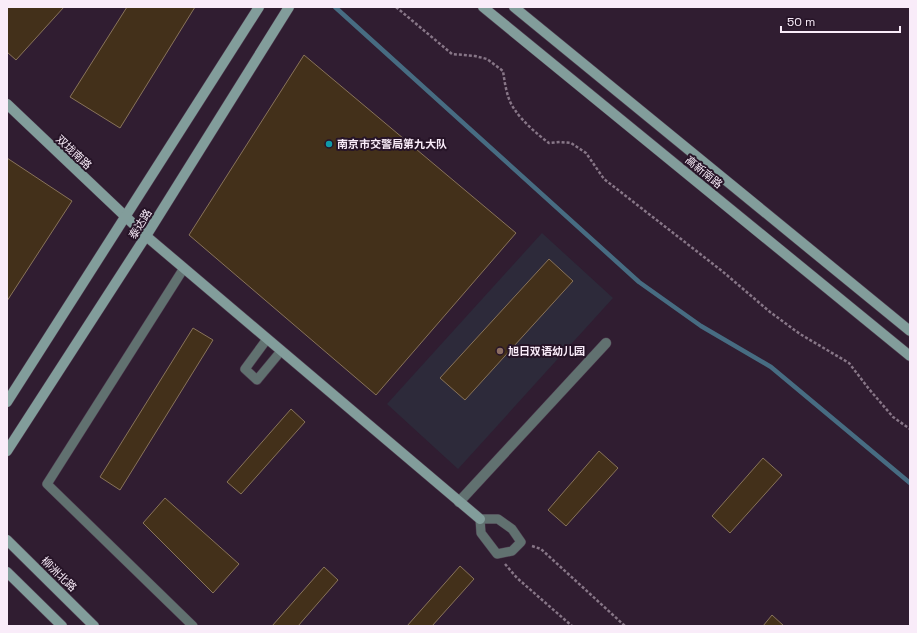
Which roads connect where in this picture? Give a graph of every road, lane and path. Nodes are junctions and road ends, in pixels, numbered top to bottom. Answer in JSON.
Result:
{"nodes":[{"id":1,"x":258,"y":7,"type":"edge"},
{"id":2,"x":289,"y":7,"type":"edge"},
{"id":3,"x":396,"y":7,"type":"edge"},
{"id":4,"x":483,"y":7,"type":"edge"},
{"id":5,"x":514,"y":7,"type":"edge"},
{"id":6,"x":7,"y":104,"type":"edge"},
{"id":7,"x":125,"y":216,"type":"junction"},
{"id":8,"x":146,"y":236,"type":"junction"},
{"id":9,"x":184,"y":268,"type":"junction"},
{"id":10,"x":910,"y":331,"type":"edge"},
{"id":11,"x":267,"y":339,"type":"junction"},
{"id":12,"x":606,"y":343,"type":"dead end"},
{"id":13,"x":281,"y":351,"type":"junction"},
{"id":14,"x":910,"y":356,"type":"edge"},
{"id":15,"x":7,"y":402,"type":"edge"},
{"id":16,"x":910,"y":429,"type":"edge"},
{"id":17,"x":7,"y":451,"type":"edge"},
{"id":18,"x":459,"y":502,"type":"junction"},
{"id":19,"x":480,"y":520,"type":"junction"},
{"id":20,"x":7,"y":540,"type":"edge"},
{"id":21,"x":521,"y":542,"type":"junction"},
{"id":22,"x":497,"y":554,"type":"junction"},
{"id":23,"x":7,"y":572,"type":"edge"},
{"id":24,"x":62,"y":626,"type":"edge"},
{"id":25,"x":94,"y":626,"type":"edge"},
{"id":26,"x":193,"y":626,"type":"edge"},
{"id":27,"x":572,"y":626,"type":"edge"},
{"id":28,"x":626,"y":626,"type":"edge"}],
"edges":[{"from":1,"to":7,"type":"street","name":"泰达路"},
{"from":2,"to":8,"type":"street","name":"泰达路"},
{"from":3,"to":16,"type":"path"},
{"from":4,"to":14,"type":"street","name":"高新南路"},
{"from":5,"to":10,"type":"street","name":"高新南路"},
{"from":6,"to":7,"type":"street","name":"双垅南路"},
{"from":7,"to":8,"type":"street","name":"双垅南路"},
{"from":7,"to":15,"type":"street","name":"泰达路"},
{"from":8,"to":9,"type":"street","name":"双垅南路"},
{"from":8,"to":17,"type":"street","name":"泰达路"},
{"from":9,"to":11,"type":"street","name":"双垅南路"},
{"from":9,"to":26,"type":"lane"},
{"from":11,"to":13,"type":"street","name":"双垅南路"},
{"from":11,"to":13,"type":"lane"},
{"from":12,"to":18,"type":"street"},
{"from":13,"to":18,"type":"street","name":"双垅南路"},
{"from":18,"to":19,"type":"street","name":"双垅南路"},
{"from":19,"to":21,"type":"lane"},
{"from":19,"to":22,"type":"lane"},
{"from":20,"to":25,"type":"street","name":"柳洲北路"},
{"from":21,"to":22,"type":"lane"},
{"from":21,"to":28,"type":"path"},
{"from":22,"to":27,"type":"path"},
{"from":23,"to":24,"type":"street"}]}
